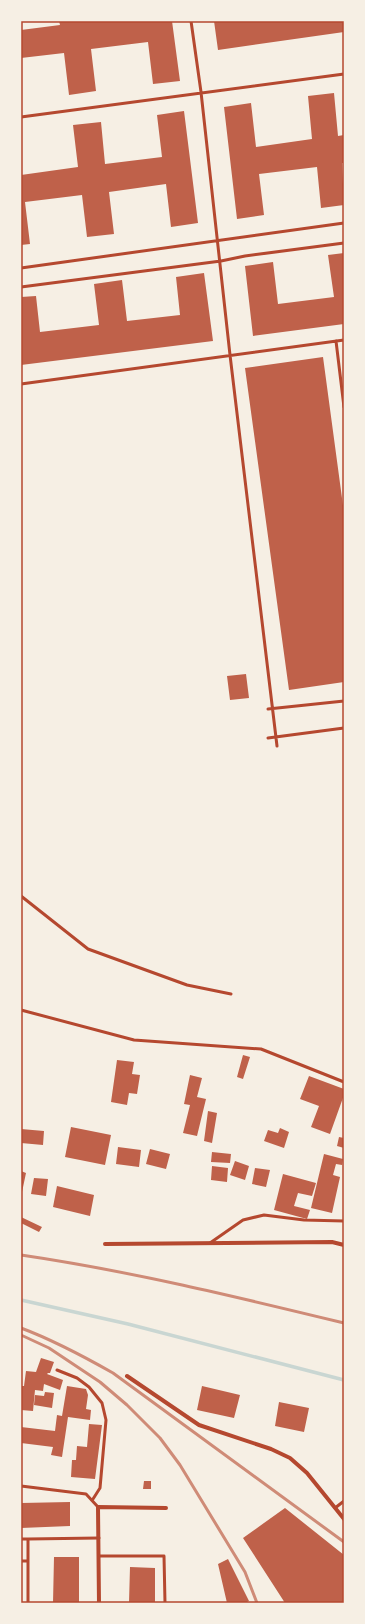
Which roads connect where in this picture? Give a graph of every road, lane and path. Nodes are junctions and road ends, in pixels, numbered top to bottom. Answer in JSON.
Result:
{"nodes":[{"id":1,"x":191,"y":21,"type":"edge"},
{"id":2,"x":344,"y":74,"type":"edge"},
{"id":3,"x":201,"y":92,"type":"junction"},
{"id":4,"x":21,"y":117,"type":"edge"},
{"id":5,"x":344,"y":223,"type":"edge"},
{"id":6,"x":218,"y":240,"type":"junction"},
{"id":7,"x":344,"y":243,"type":"edge"},
{"id":8,"x":221,"y":261,"type":"junction"},
{"id":9,"x":21,"y":268,"type":"edge"},
{"id":10,"x":21,"y":286,"type":"edge"},
{"id":11,"x":344,"y":340,"type":"edge"},
{"id":12,"x":336,"y":341,"type":"junction"},
{"id":13,"x":230,"y":355,"type":"junction"},
{"id":14,"x":21,"y":384,"type":"edge"},
{"id":15,"x":344,"y":407,"type":"edge"},
{"id":16,"x":344,"y":701,"type":"edge"},
{"id":17,"x":273,"y":709,"type":"junction"},
{"id":18,"x":268,"y":710,"type":"dead end"},
{"id":19,"x":344,"y":728,"type":"edge"},
{"id":20,"x":276,"y":737,"type":"junction"},
{"id":21,"x":268,"y":738,"type":"dead end"},
{"id":22,"x":277,"y":746,"type":"dead end"},
{"id":23,"x":21,"y":896,"type":"edge"},
{"id":24,"x":231,"y":994,"type":"dead end"},
{"id":25,"x":21,"y":1010,"type":"edge"},
{"id":26,"x":344,"y":1082,"type":"edge"},
{"id":27,"x":344,"y":1221,"type":"edge"},
{"id":28,"x":210,"y":1243,"type":"junction"},
{"id":29,"x":106,"y":1244,"type":"dead end"},
{"id":30,"x":344,"y":1245,"type":"edge"},
{"id":31,"x":57,"y":1370,"type":"dead end"},
{"id":32,"x":127,"y":1376,"type":"dead end"},
{"id":33,"x":21,"y":1486,"type":"edge"},
{"id":34,"x":93,"y":1499,"type":"junction"},
{"id":35,"x":344,"y":1501,"type":"edge"},
{"id":36,"x":98,"y":1507,"type":"junction"},
{"id":37,"x":166,"y":1508,"type":"dead end"},
{"id":38,"x":335,"y":1508,"type":"junction"},
{"id":39,"x":344,"y":1519,"type":"edge"},
{"id":40,"x":99,"y":1538,"type":"junction"},
{"id":41,"x":21,"y":1539,"type":"edge"},
{"id":42,"x":28,"y":1539,"type":"junction"},
{"id":43,"x":99,"y":1556,"type":"junction"},
{"id":44,"x":21,"y":1561,"type":"edge"},
{"id":45,"x":28,"y":1561,"type":"junction"},
{"id":46,"x":28,"y":1603,"type":"edge"},
{"id":47,"x":99,"y":1603,"type":"edge"},
{"id":48,"x":165,"y":1603,"type":"edge"}],
"edges":[{"from":1,"to":3,"type":"lane"},
{"from":2,"to":3,"type":"lane"},
{"from":3,"to":4,"type":"lane"},
{"from":3,"to":6,"type":"lane"},
{"from":5,"to":6,"type":"lane"},
{"from":6,"to":8,"type":"lane"},
{"from":6,"to":9,"type":"lane"},
{"from":7,"to":8,"type":"lane"},
{"from":8,"to":10,"type":"lane"},
{"from":8,"to":13,"type":"lane"},
{"from":11,"to":12,"type":"lane"},
{"from":12,"to":13,"type":"lane"},
{"from":12,"to":15,"type":"lane"},
{"from":13,"to":14,"type":"lane"},
{"from":13,"to":17,"type":"lane"},
{"from":16,"to":17,"type":"lane"},
{"from":17,"to":18,"type":"lane"},
{"from":17,"to":20,"type":"lane"},
{"from":19,"to":20,"type":"lane"},
{"from":20,"to":21,"type":"lane"},
{"from":20,"to":22,"type":"lane"},
{"from":23,"to":24,"type":"lane"},
{"from":25,"to":26,"type":"lane"},
{"from":27,"to":28,"type":"lane"},
{"from":28,"to":29,"type":"street"},
{"from":28,"to":30,"type":"street"},
{"from":31,"to":34,"type":"lane"},
{"from":32,"to":38,"type":"street"},
{"from":33,"to":34,"type":"lane"},
{"from":34,"to":36,"type":"lane"},
{"from":35,"to":38,"type":"lane"},
{"from":36,"to":37,"type":"street"},
{"from":36,"to":40,"type":"street"},
{"from":38,"to":39,"type":"street"},
{"from":40,"to":42,"type":"lane"},
{"from":40,"to":43,"type":"street"},
{"from":41,"to":42,"type":"lane"},
{"from":42,"to":45,"type":"lane"},
{"from":43,"to":47,"type":"street"},
{"from":43,"to":48,"type":"lane"},
{"from":44,"to":45,"type":"lane"},
{"from":45,"to":46,"type":"lane"}]}
